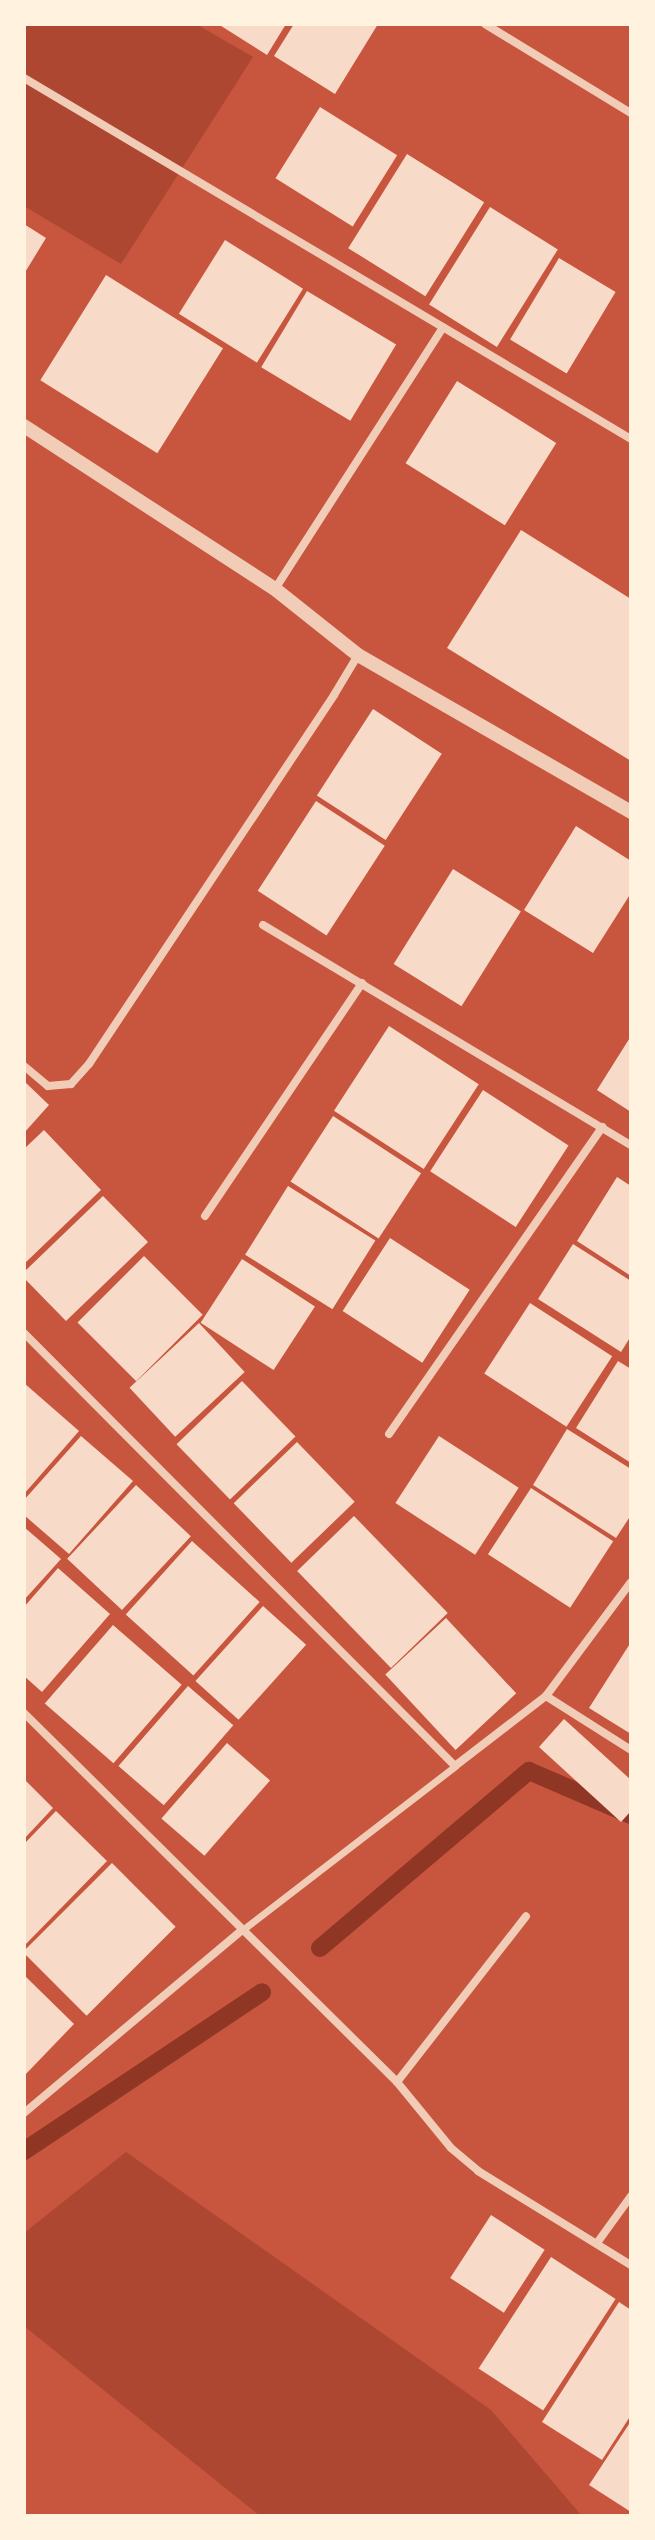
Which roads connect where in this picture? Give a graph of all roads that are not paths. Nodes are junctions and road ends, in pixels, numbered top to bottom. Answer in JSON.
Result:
{"nodes":[{"id":1,"x":485,"y":24,"type":"edge"},
{"id":2,"x":24,"y":78,"type":"edge"},
{"id":3,"x":631,"y":113,"type":"edge"},
{"id":4,"x":443,"y":327,"type":"junction"},
{"id":5,"x":24,"y":426,"type":"edge"},
{"id":6,"x":631,"y":439,"type":"edge"},
{"id":7,"x":275,"y":589,"type":"junction"},
{"id":8,"x":358,"y":655,"type":"junction"},
{"id":9,"x":631,"y":812,"type":"edge"},
{"id":10,"x":263,"y":925,"type":"dead end"},
{"id":11,"x":362,"y":983,"type":"junction"},
{"id":12,"x":24,"y":1066,"type":"edge"},
{"id":13,"x":602,"y":1127,"type":"junction"},
{"id":14,"x":631,"y":1145,"type":"edge"},
{"id":15,"x":205,"y":1216,"type":"dead end"},
{"id":16,"x":24,"y":1333,"type":"edge"},
{"id":17,"x":389,"y":1434,"type":"dead end"},
{"id":18,"x":631,"y":1582,"type":"edge"},
{"id":19,"x":546,"y":1696,"type":"junction"},
{"id":20,"x":24,"y":1713,"type":"edge"},
{"id":21,"x":631,"y":1750,"type":"edge"},
{"id":22,"x":455,"y":1766,"type":"junction"},
{"id":23,"x":526,"y":1916,"type":"dead end"},
{"id":24,"x":241,"y":1931,"type":"junction"},
{"id":25,"x":397,"y":2082,"type":"junction"},
{"id":26,"x":24,"y":2113,"type":"edge"},
{"id":27,"x":631,"y":2196,"type":"edge"},
{"id":28,"x":597,"y":2243,"type":"junction"},
{"id":29,"x":631,"y":2265,"type":"edge"}],
"edges":[{"from":1,"to":3,"type":"street"},
{"from":2,"to":4,"type":"street"},
{"from":4,"to":6,"type":"street"},
{"from":4,"to":7,"type":"street"},
{"from":5,"to":7,"type":"street"},
{"from":7,"to":8,"type":"street"},
{"from":8,"to":9,"type":"street"},
{"from":8,"to":12,"type":"street"},
{"from":10,"to":11,"type":"street"},
{"from":11,"to":13,"type":"street"},
{"from":11,"to":15,"type":"street"},
{"from":13,"to":14,"type":"street"},
{"from":13,"to":17,"type":"street"},
{"from":16,"to":22,"type":"street"},
{"from":18,"to":19,"type":"street"},
{"from":19,"to":21,"type":"street"},
{"from":19,"to":22,"type":"street"},
{"from":20,"to":24,"type":"street"},
{"from":22,"to":24,"type":"street"},
{"from":23,"to":25,"type":"street"},
{"from":24,"to":25,"type":"street"},
{"from":24,"to":26,"type":"street"},
{"from":25,"to":28,"type":"street"},
{"from":27,"to":28,"type":"street"},
{"from":28,"to":29,"type":"street"}]}
